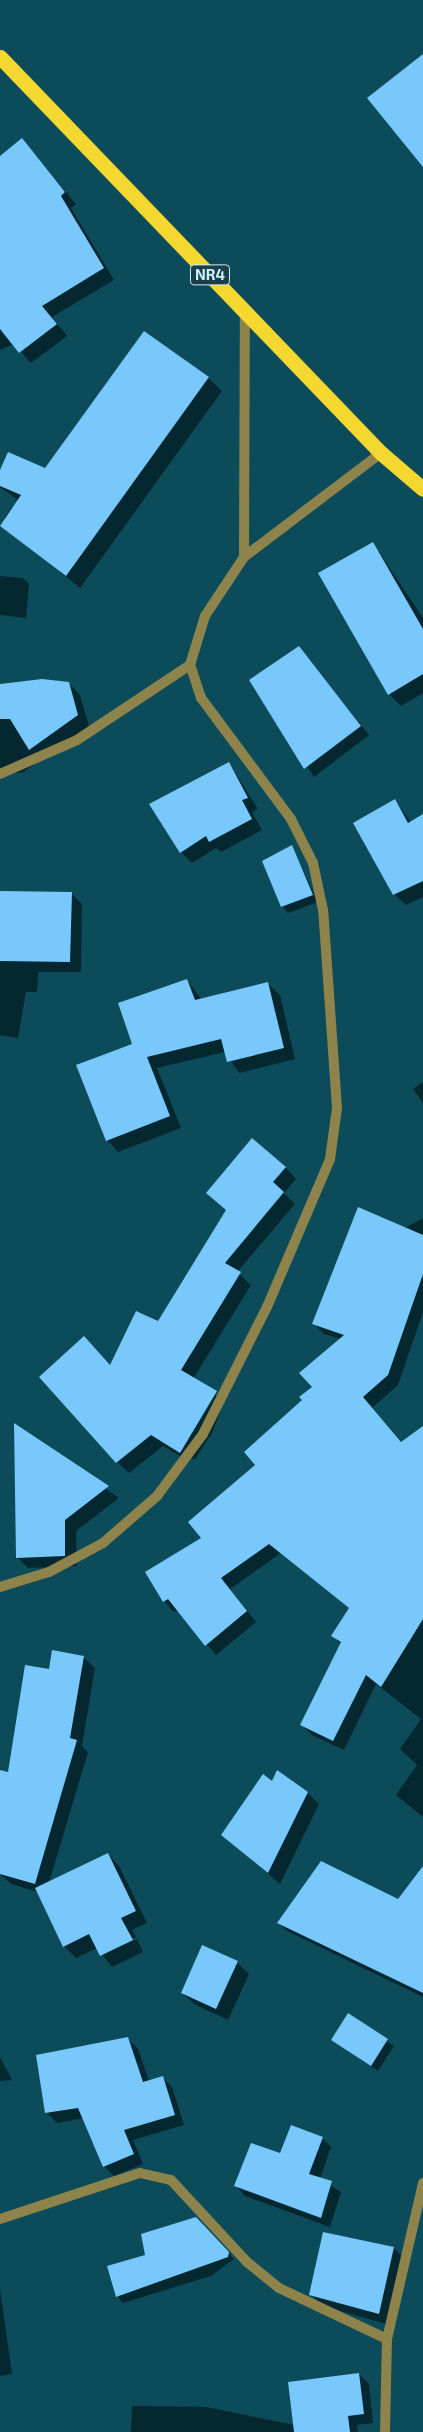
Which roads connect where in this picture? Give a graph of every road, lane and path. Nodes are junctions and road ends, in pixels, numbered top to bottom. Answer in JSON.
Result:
{"nodes":[{"id":1,"x":0,"y":57,"type":"edge"},
{"id":2,"x":244,"y":311,"type":"junction"},
{"id":3,"x":381,"y":453,"type":"junction"},
{"id":4,"x":423,"y":489,"type":"edge"},
{"id":5,"x":244,"y":557,"type":"junction"},
{"id":6,"x":190,"y":665,"type":"junction"},
{"id":7,"x":0,"y":774,"type":"edge"},
{"id":8,"x":0,"y":1587,"type":"edge"},
{"id":9,"x":423,"y":2183,"type":"edge"},
{"id":10,"x":0,"y":2219,"type":"edge"},
{"id":11,"x":387,"y":2339,"type":"junction"},
{"id":12,"x":385,"y":2432,"type":"edge"}],
"edges":[{"from":1,"to":2,"type":"highway","number":"NR4"},
{"from":2,"to":3,"type":"highway","number":"NR4"},
{"from":2,"to":5,"type":"street"},
{"from":3,"to":4,"type":"highway","number":"NR4"},
{"from":3,"to":5,"type":"street"},
{"from":5,"to":6,"type":"street"},
{"from":6,"to":7,"type":"street"},
{"from":6,"to":8,"type":"street"},
{"from":9,"to":11,"type":"street"},
{"from":10,"to":11,"type":"street"},
{"from":11,"to":12,"type":"street"}]}
